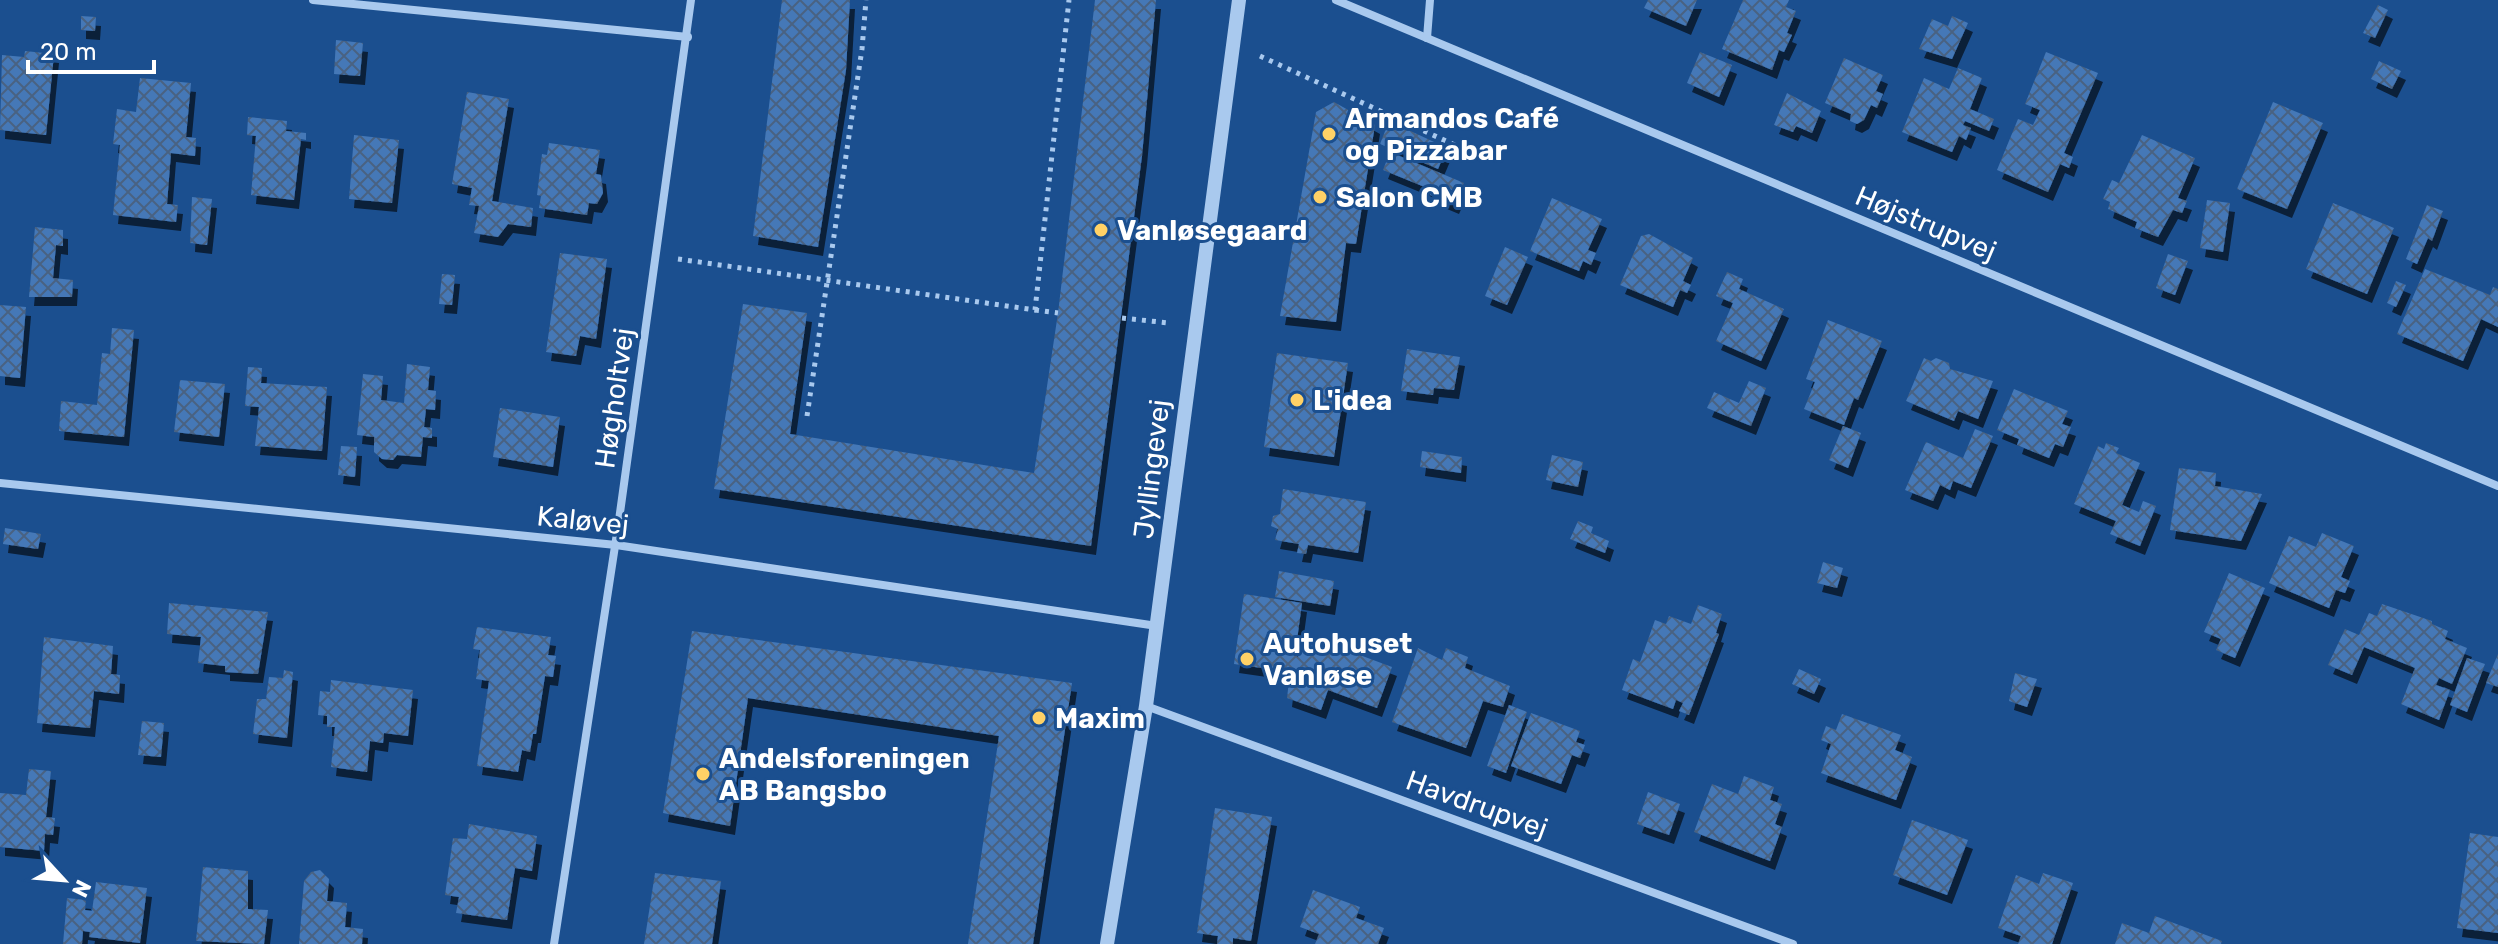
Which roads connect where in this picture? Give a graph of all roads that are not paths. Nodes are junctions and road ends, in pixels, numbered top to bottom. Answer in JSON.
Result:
{"nodes":[{"id":1,"x":313,"y":0,"type":"edge"},
{"id":2,"x":691,"y":0,"type":"edge"},
{"id":3,"x":1239,"y":0,"type":"edge"},
{"id":4,"x":1430,"y":0,"type":"edge"},
{"id":5,"x":1339,"y":1,"type":"edge"},
{"id":6,"x":688,"y":37,"type":"junction"},
{"id":7,"x":1427,"y":38,"type":"junction"},
{"id":8,"x":0,"y":483,"type":"edge"},
{"id":9,"x":2498,"y":486,"type":"edge"},
{"id":10,"x":616,"y":545,"type":"junction"},
{"id":11,"x":1157,"y":626,"type":"junction"},
{"id":12,"x":1146,"y":706,"type":"junction"},
{"id":13,"x":554,"y":944,"type":"edge"},
{"id":14,"x":1107,"y":944,"type":"edge"},
{"id":15,"x":1793,"y":944,"type":"edge"}],
"edges":[{"from":1,"to":6,"type":"street"},
{"from":2,"to":6,"type":"street","name":"Høgholtvej"},
{"from":3,"to":11,"type":"street","name":"Jyllingevej"},
{"from":4,"to":7,"type":"street"},
{"from":5,"to":7,"type":"street","name":"Højstrupvej"},
{"from":6,"to":10,"type":"street","name":"Høgholtvej"},
{"from":7,"to":9,"type":"street","name":"Højstrupvej"},
{"from":8,"to":10,"type":"street","name":"Kaløvej"},
{"from":10,"to":11,"type":"street","name":"Kaløvej"},
{"from":10,"to":13,"type":"street","name":"Høgholtvej"},
{"from":11,"to":12,"type":"street","name":"Jyllingevej"},
{"from":12,"to":14,"type":"street","name":"Jyllingevej"},
{"from":12,"to":15,"type":"street","name":"Havdrupvej"}]}
